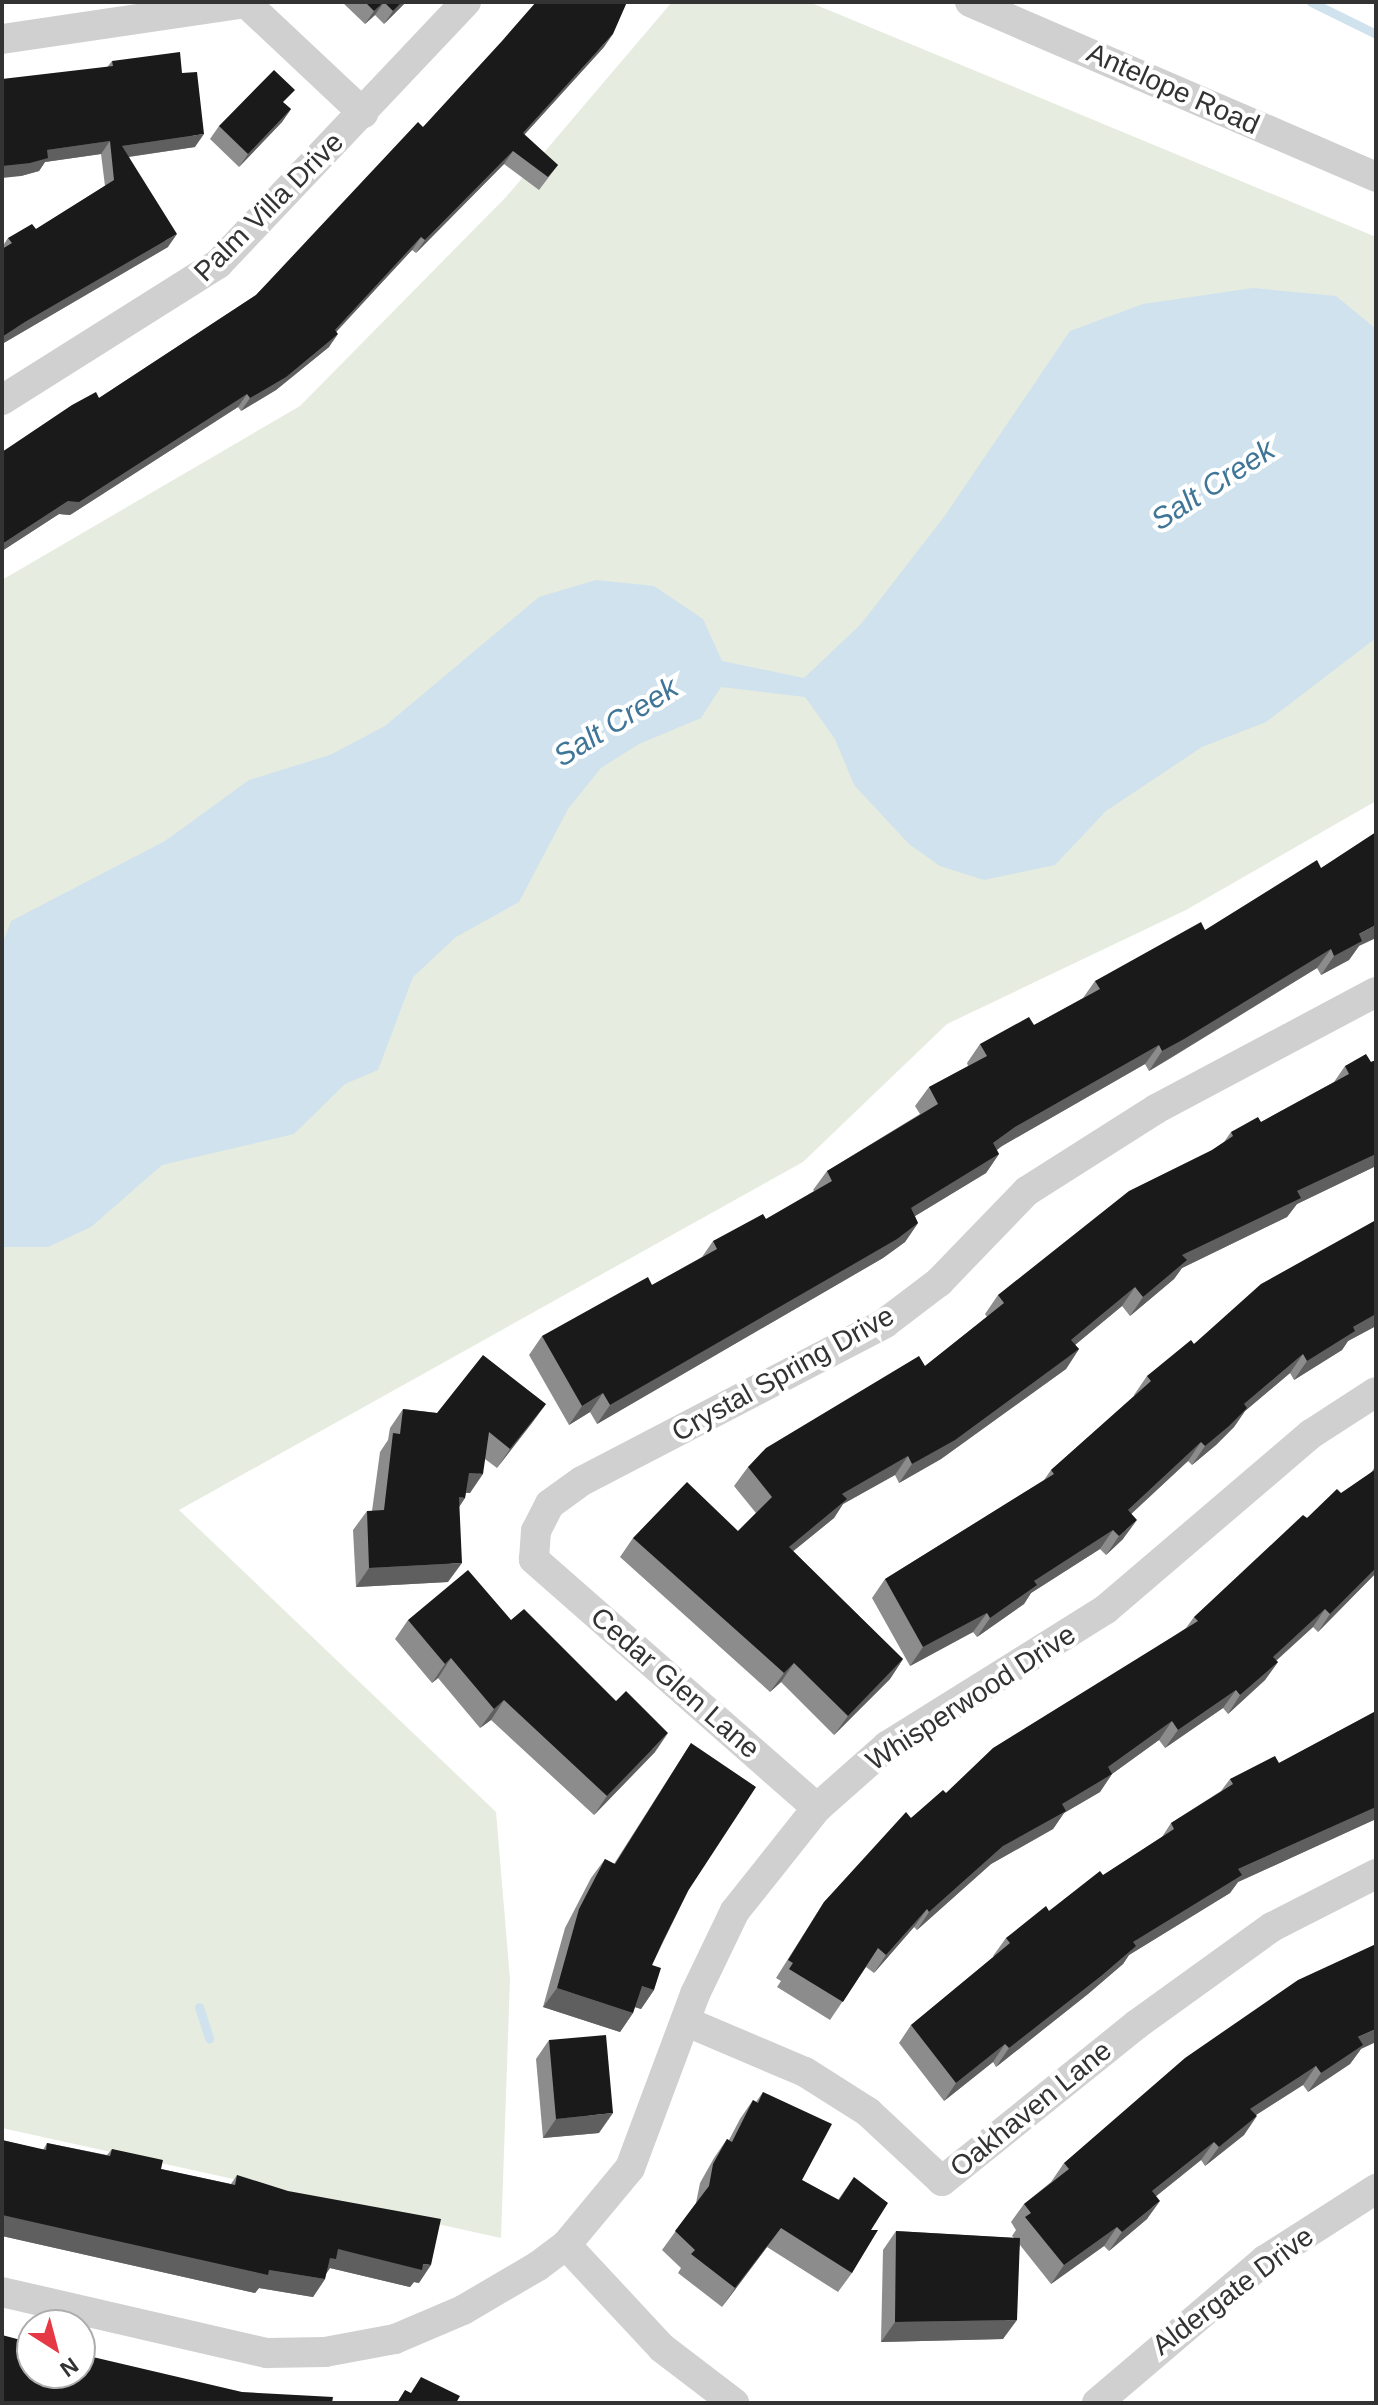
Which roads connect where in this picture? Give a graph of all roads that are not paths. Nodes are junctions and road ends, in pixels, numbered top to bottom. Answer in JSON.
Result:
{"nodes":[{"id":1,"x":466,"y":2,"type":"edge"},
{"id":2,"x":970,"y":2,"type":"edge"},
{"id":3,"x":2,"y":39,"type":"edge"},
{"id":4,"x":363,"y":113,"type":"junction"},
{"id":5,"x":1376,"y":177,"type":"edge"},
{"id":6,"x":2,"y":400,"type":"edge"},
{"id":7,"x":1376,"y":992,"type":"edge"},
{"id":8,"x":1376,"y":1392,"type":"edge"},
{"id":9,"x":534,"y":1559,"type":"joint"},
{"id":10,"x":817,"y":1808,"type":"junction"},
{"id":11,"x":1376,"y":1874,"type":"edge"},
{"id":12,"x":687,"y":2022,"type":"junction"},
{"id":13,"x":1376,"y":2189,"type":"edge"},
{"id":14,"x":566,"y":2245,"type":"junction"},
{"id":15,"x":2,"y":2292,"type":"edge"},
{"id":16,"x":734,"y":2403,"type":"edge"},
{"id":17,"x":1097,"y":2403,"type":"edge"}],
"edges":[{"from":1,"to":4,"type":"street","name":"Palm Villa Drive"},
{"from":2,"to":5,"type":"street","name":"Antelope Road"},
{"from":3,"to":4,"type":"street"},
{"from":4,"to":6,"type":"street","name":"Palm Villa Drive"},
{"from":7,"to":9,"type":"street","name":"Crystal Spring Drive"},
{"from":8,"to":10,"type":"street","name":"Whisperwood Drive"},
{"from":9,"to":10,"type":"street","name":"Cedar Glen Lane"},
{"from":10,"to":12,"type":"street","name":"Whisperwood Drive"},
{"from":11,"to":12,"type":"street","name":"Oakhaven Lane"},
{"from":12,"to":14,"type":"street","name":"Whisperwood Drive"},
{"from":13,"to":17,"type":"street","name":"Aldergate Drive"},
{"from":14,"to":15,"type":"street","name":"Whisperwood Drive"},
{"from":14,"to":16,"type":"street"}]}
